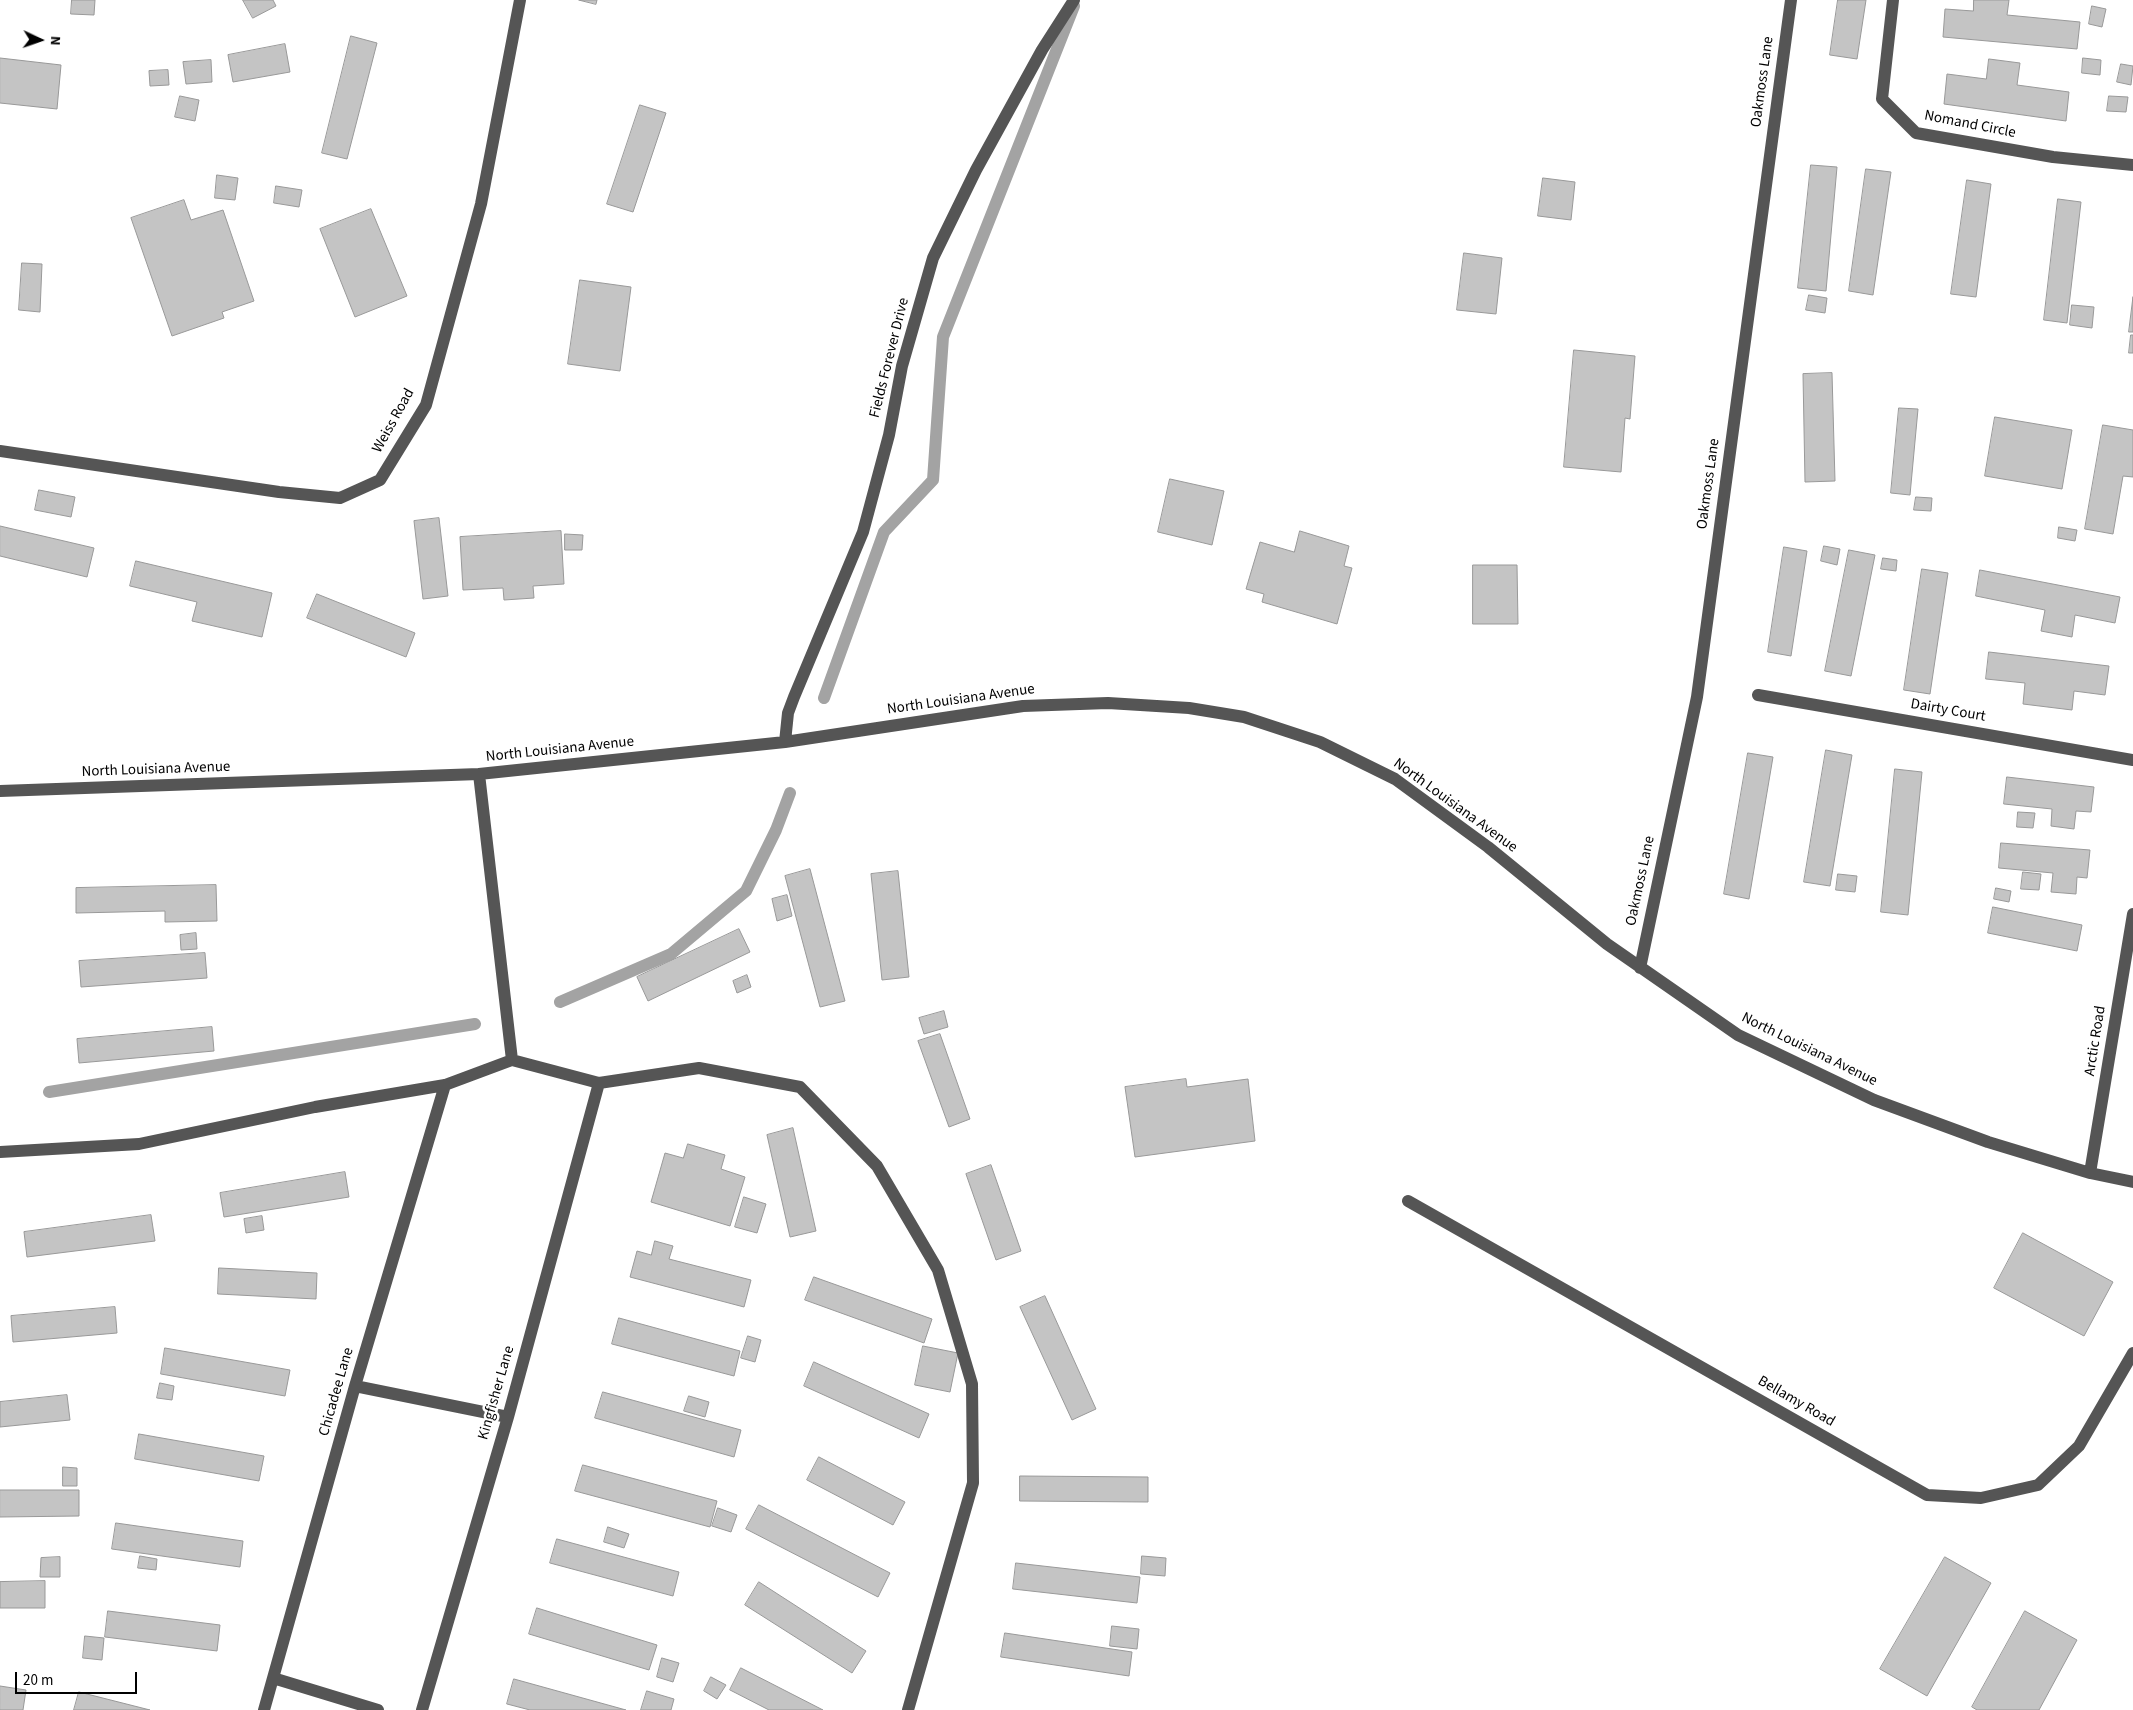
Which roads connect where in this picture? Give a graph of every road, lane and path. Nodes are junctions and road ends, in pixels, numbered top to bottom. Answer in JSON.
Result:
{"nodes":[{"id":1,"x":520,"y":0,"type":"edge"},
{"id":2,"x":1074,"y":0,"type":"edge"},
{"id":3,"x":1791,"y":0,"type":"edge"},
{"id":4,"x":1893,"y":0,"type":"edge"},
{"id":5,"x":2133,"y":165,"type":"edge"},
{"id":6,"x":0,"y":450,"type":"edge"},
{"id":7,"x":1758,"y":695,"type":"dead end"},
{"id":8,"x":785,"y":742,"type":"junction"},
{"id":9,"x":2133,"y":760,"type":"edge"},
{"id":10,"x":479,"y":774,"type":"junction"},
{"id":11,"x":0,"y":790,"type":"edge"},
{"id":12,"x":2133,"y":914,"type":"edge"},
{"id":13,"x":1640,"y":968,"type":"junction"},
{"id":14,"x":512,"y":1060,"type":"junction"},
{"id":15,"x":599,"y":1083,"type":"junction"},
{"id":16,"x":446,"y":1085,"type":"junction"},
{"id":17,"x":0,"y":1152,"type":"edge"},
{"id":18,"x":2090,"y":1172,"type":"junction"},
{"id":19,"x":2133,"y":1182,"type":"edge"},
{"id":20,"x":1408,"y":1201,"type":"dead end"},
{"id":21,"x":2133,"y":1353,"type":"edge"},
{"id":22,"x":355,"y":1386,"type":"junction"},
{"id":23,"x":508,"y":1416,"type":"junction"},
{"id":24,"x":274,"y":1678,"type":"junction"},
{"id":25,"x":264,"y":1710,"type":"edge"},
{"id":26,"x":378,"y":1710,"type":"edge"},
{"id":27,"x":422,"y":1710,"type":"edge"},
{"id":28,"x":908,"y":1710,"type":"edge"}],
"edges":[{"from":1,"to":6,"type":"street","name":"Weiss Road"},
{"from":2,"to":8,"type":"street","name":"Fields Forever Drive"},
{"from":3,"to":13,"type":"street","name":"Oakmoss Lane"},
{"from":4,"to":5,"type":"street","name":"Nomand Circle"},
{"from":7,"to":9,"type":"street","name":"Dairty Court"},
{"from":8,"to":10,"type":"street","name":"North Louisiana Avenue"},
{"from":8,"to":13,"type":"street","name":"North Louisiana Avenue"},
{"from":10,"to":11,"type":"street","name":"North Louisiana Avenue"},
{"from":10,"to":14,"type":"street"},
{"from":12,"to":18,"type":"street","name":"Arctic Road"},
{"from":13,"to":18,"type":"street","name":"North Louisiana Avenue"},
{"from":14,"to":15,"type":"street"},
{"from":14,"to":16,"type":"street"},
{"from":15,"to":23,"type":"street","name":"Kingfisher Lane"},
{"from":15,"to":28,"type":"street"},
{"from":16,"to":17,"type":"street"},
{"from":16,"to":22,"type":"street","name":"Chicadee Lane"},
{"from":18,"to":19,"type":"street","name":"North Louisiana Avenue"},
{"from":20,"to":21,"type":"street","name":"Bellamy Road"},
{"from":22,"to":23,"type":"street"},
{"from":22,"to":24,"type":"street","name":"Chicadee Lane"},
{"from":23,"to":27,"type":"street","name":"Kingfisher Lane"},
{"from":24,"to":25,"type":"street","name":"Chicadee Lane"},
{"from":24,"to":26,"type":"street"}]}
